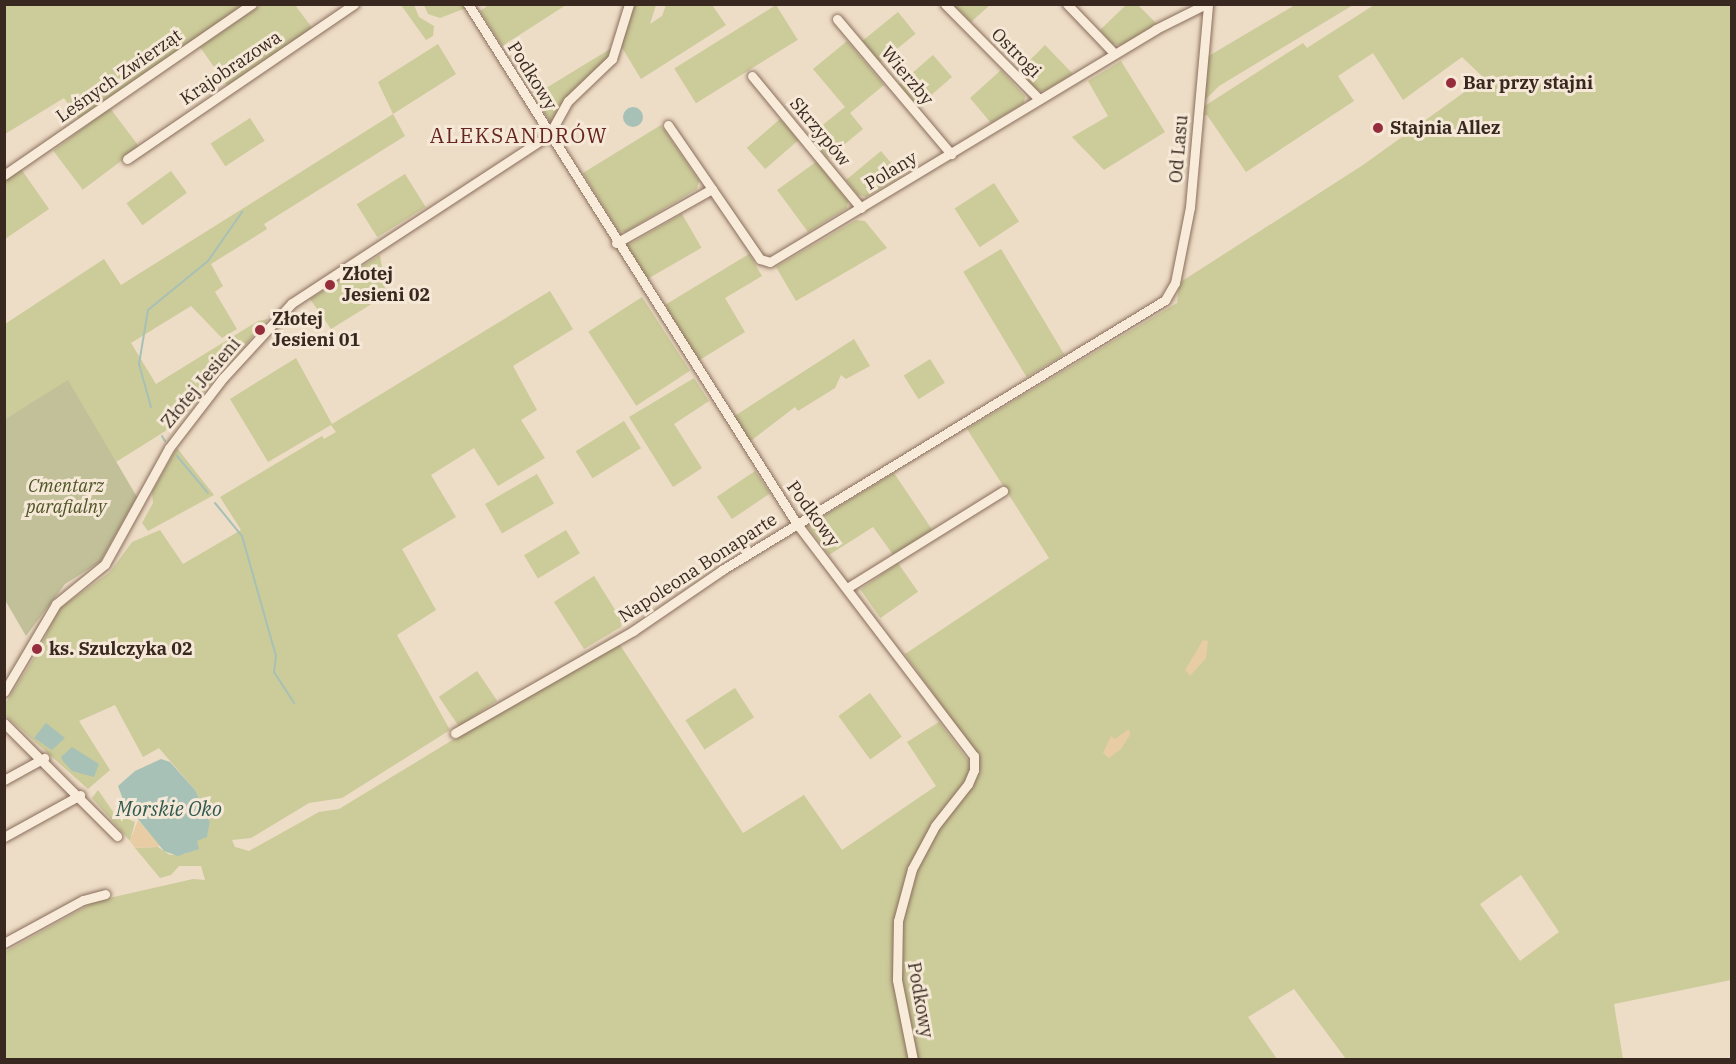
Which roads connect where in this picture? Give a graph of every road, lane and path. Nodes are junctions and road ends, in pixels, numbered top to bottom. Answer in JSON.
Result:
{"nodes":[{"id":1,"x":252,"y":4,"type":"edge"},
{"id":2,"x":354,"y":4,"type":"edge"},
{"id":3,"x":468,"y":4,"type":"edge"},
{"id":4,"x":629,"y":4,"type":"edge"},
{"id":5,"x":945,"y":4,"type":"edge"},
{"id":6,"x":1066,"y":4,"type":"edge"},
{"id":7,"x":1207,"y":4,"type":"edge"},
{"id":8,"x":837,"y":19,"type":"dead end"},
{"id":9,"x":1115,"y":54,"type":"junction"},
{"id":10,"x":752,"y":76,"type":"dead end"},
{"id":11,"x":1038,"y":99,"type":"junction"},
{"id":12,"x":668,"y":125,"type":"dead end"},
{"id":13,"x":549,"y":135,"type":"junction"},
{"id":14,"x":951,"y":154,"type":"junction"},
{"id":15,"x":127,"y":159,"type":"dead end"},
{"id":16,"x":4,"y":175,"type":"edge"},
{"id":17,"x":712,"y":189,"type":"junction"},
{"id":18,"x":861,"y":208,"type":"junction"},
{"id":19,"x":616,"y":243,"type":"junction"},
{"id":20,"x":1170,"y":294,"type":"joint"},
{"id":21,"x":1003,"y":491,"type":"dead end"},
{"id":22,"x":797,"y":524,"type":"junction"},
{"id":23,"x":847,"y":588,"type":"junction"},
{"id":24,"x":4,"y":692,"type":"edge"},
{"id":25,"x":4,"y":723,"type":"edge"},
{"id":26,"x":455,"y":733,"type":"dead end"},
{"id":27,"x":44,"y":758,"type":"junction"},
{"id":28,"x":4,"y":780,"type":"edge"},
{"id":29,"x":80,"y":795,"type":"junction"},
{"id":30,"x":117,"y":836,"type":"dead end"},
{"id":31,"x":4,"y":837,"type":"edge"},
{"id":32,"x":105,"y":894,"type":"dead end"},
{"id":33,"x":4,"y":943,"type":"edge"},
{"id":34,"x":913,"y":1059,"type":"edge"}],
"edges":[{"from":1,"to":16,"type":"street","name":"Leśnych Zwierząt"},
{"from":2,"to":15,"type":"street","name":"Krajobrazowa"},
{"from":3,"to":13,"type":"street","name":"Podkowy"},
{"from":4,"to":13,"type":"street","name":"Złotej Jesieni"},
{"from":5,"to":11,"type":"street","name":"Ostrogi"},
{"from":6,"to":9,"type":"street"},
{"from":7,"to":9,"type":"street","name":"Polany"},
{"from":7,"to":20,"type":"street","name":"Od Lasu"},
{"from":8,"to":14,"type":"street","name":"Wierzby"},
{"from":9,"to":11,"type":"street","name":"Polany"},
{"from":10,"to":18,"type":"street","name":"Skrzypów"},
{"from":11,"to":14,"type":"street","name":"Polany"},
{"from":12,"to":17,"type":"street"},
{"from":13,"to":19,"type":"street","name":"Podkowy"},
{"from":13,"to":24,"type":"street","name":"Złotej Jesieni"},
{"from":14,"to":18,"type":"street","name":"Polany"},
{"from":17,"to":18,"type":"street","name":"Polany"},
{"from":17,"to":19,"type":"street"},
{"from":19,"to":22,"type":"street","name":"Podkowy"},
{"from":20,"to":22,"type":"street","name":"Napoleona Bonaparte"},
{"from":21,"to":23,"type":"street"},
{"from":22,"to":23,"type":"street","name":"Podkowy"},
{"from":22,"to":26,"type":"street","name":"Napoleona Bonaparte"},
{"from":23,"to":34,"type":"street","name":"Podkowy"},
{"from":25,"to":27,"type":"street"},
{"from":27,"to":28,"type":"street"},
{"from":27,"to":29,"type":"street"},
{"from":29,"to":30,"type":"street"},
{"from":29,"to":31,"type":"street"},
{"from":32,"to":33,"type":"street"}]}
